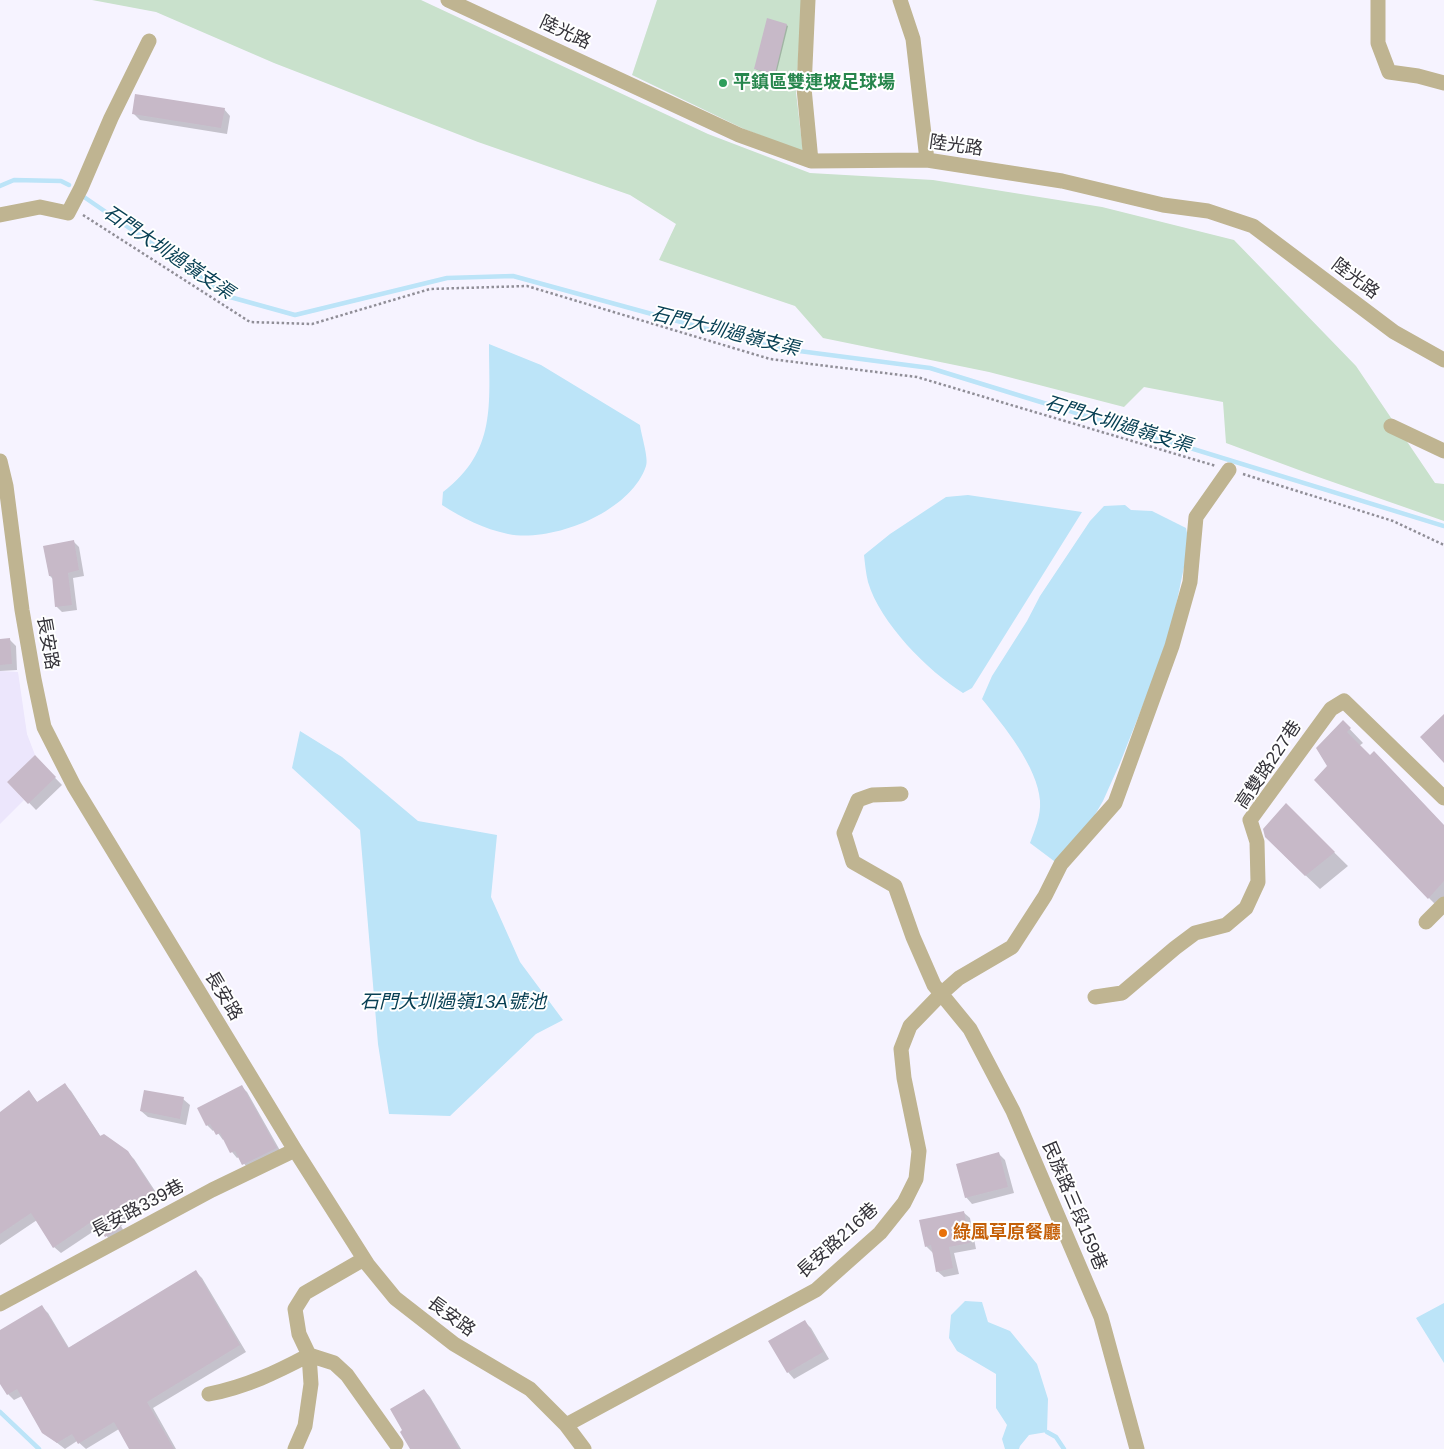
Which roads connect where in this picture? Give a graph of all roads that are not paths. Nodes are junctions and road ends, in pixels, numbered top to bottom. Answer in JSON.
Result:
{"nodes":[{"id":1,"x":448,"y":0,"type":"edge"},
{"id":2,"x":808,"y":0,"type":"edge"},
{"id":3,"x":900,"y":0,"type":"edge"},
{"id":4,"x":1378,"y":0,"type":"edge"},
{"id":5,"x":149,"y":41,"type":"dead end"},
{"id":6,"x":1444,"y":82,"type":"edge"},
{"id":7,"x":927,"y":160,"type":"junction"},
{"id":8,"x":810,"y":161,"type":"junction"},
{"id":9,"x":0,"y":216,"type":"edge"},
{"id":10,"x":1444,"y":360,"type":"edge"},
{"id":11,"x":1391,"y":426,"type":"dead end"},
{"id":12,"x":1444,"y":451,"type":"edge"},
{"id":13,"x":0,"y":461,"type":"edge"},
{"id":14,"x":1229,"y":470,"type":"road end"},
{"id":15,"x":901,"y":794,"type":"dead end"},
{"id":16,"x":1444,"y":798,"type":"edge"},
{"id":17,"x":1444,"y":904,"type":"edge"},
{"id":18,"x":1426,"y":922,"type":"dead end"},
{"id":19,"x":942,"y":993,"type":"junction"},
{"id":20,"x":1095,"y":997,"type":"dead end"},
{"id":21,"x":295,"y":1150,"type":"junction"},
{"id":22,"x":364,"y":1259,"type":"junction"},
{"id":23,"x":0,"y":1304,"type":"edge"},
{"id":24,"x":309,"y":1355,"type":"junction"},
{"id":25,"x":209,"y":1394,"type":"dead end"},
{"id":26,"x":566,"y":1425,"type":"junction"},
{"id":27,"x":396,"y":1444,"type":"dead end"},
{"id":28,"x":295,"y":1449,"type":"edge"},
{"id":29,"x":584,"y":1449,"type":"edge"},
{"id":30,"x":1137,"y":1449,"type":"edge"}],
"edges":[{"from":1,"to":8,"type":"street","name":"陸光路"},
{"from":2,"to":8,"type":"street"},
{"from":3,"to":7,"type":"street"},
{"from":4,"to":6,"type":"street"},
{"from":5,"to":9,"type":"street"},
{"from":7,"to":8,"type":"street","name":"陸光路"},
{"from":7,"to":10,"type":"street","name":"陸光路"},
{"from":11,"to":12,"type":"street"},
{"from":13,"to":21,"type":"street","name":"長安路"},
{"from":14,"to":19,"type":"street","name":"長安路216巷"},
{"from":15,"to":19,"type":"street","name":"民族路三段159巷"},
{"from":16,"to":20,"type":"street","name":"高雙路227巷"},
{"from":17,"to":18,"type":"street"},
{"from":19,"to":26,"type":"street","name":"長安路216巷"},
{"from":19,"to":30,"type":"street","name":"民族路三段159巷"},
{"from":21,"to":22,"type":"street","name":"長安路"},
{"from":21,"to":23,"type":"street","name":"長安路339巷"},
{"from":22,"to":24,"type":"street"},
{"from":22,"to":26,"type":"street","name":"長安路"},
{"from":24,"to":25,"type":"street"},
{"from":24,"to":27,"type":"street"},
{"from":24,"to":28,"type":"street"},
{"from":26,"to":29,"type":"street","name":"長安路"}]}
